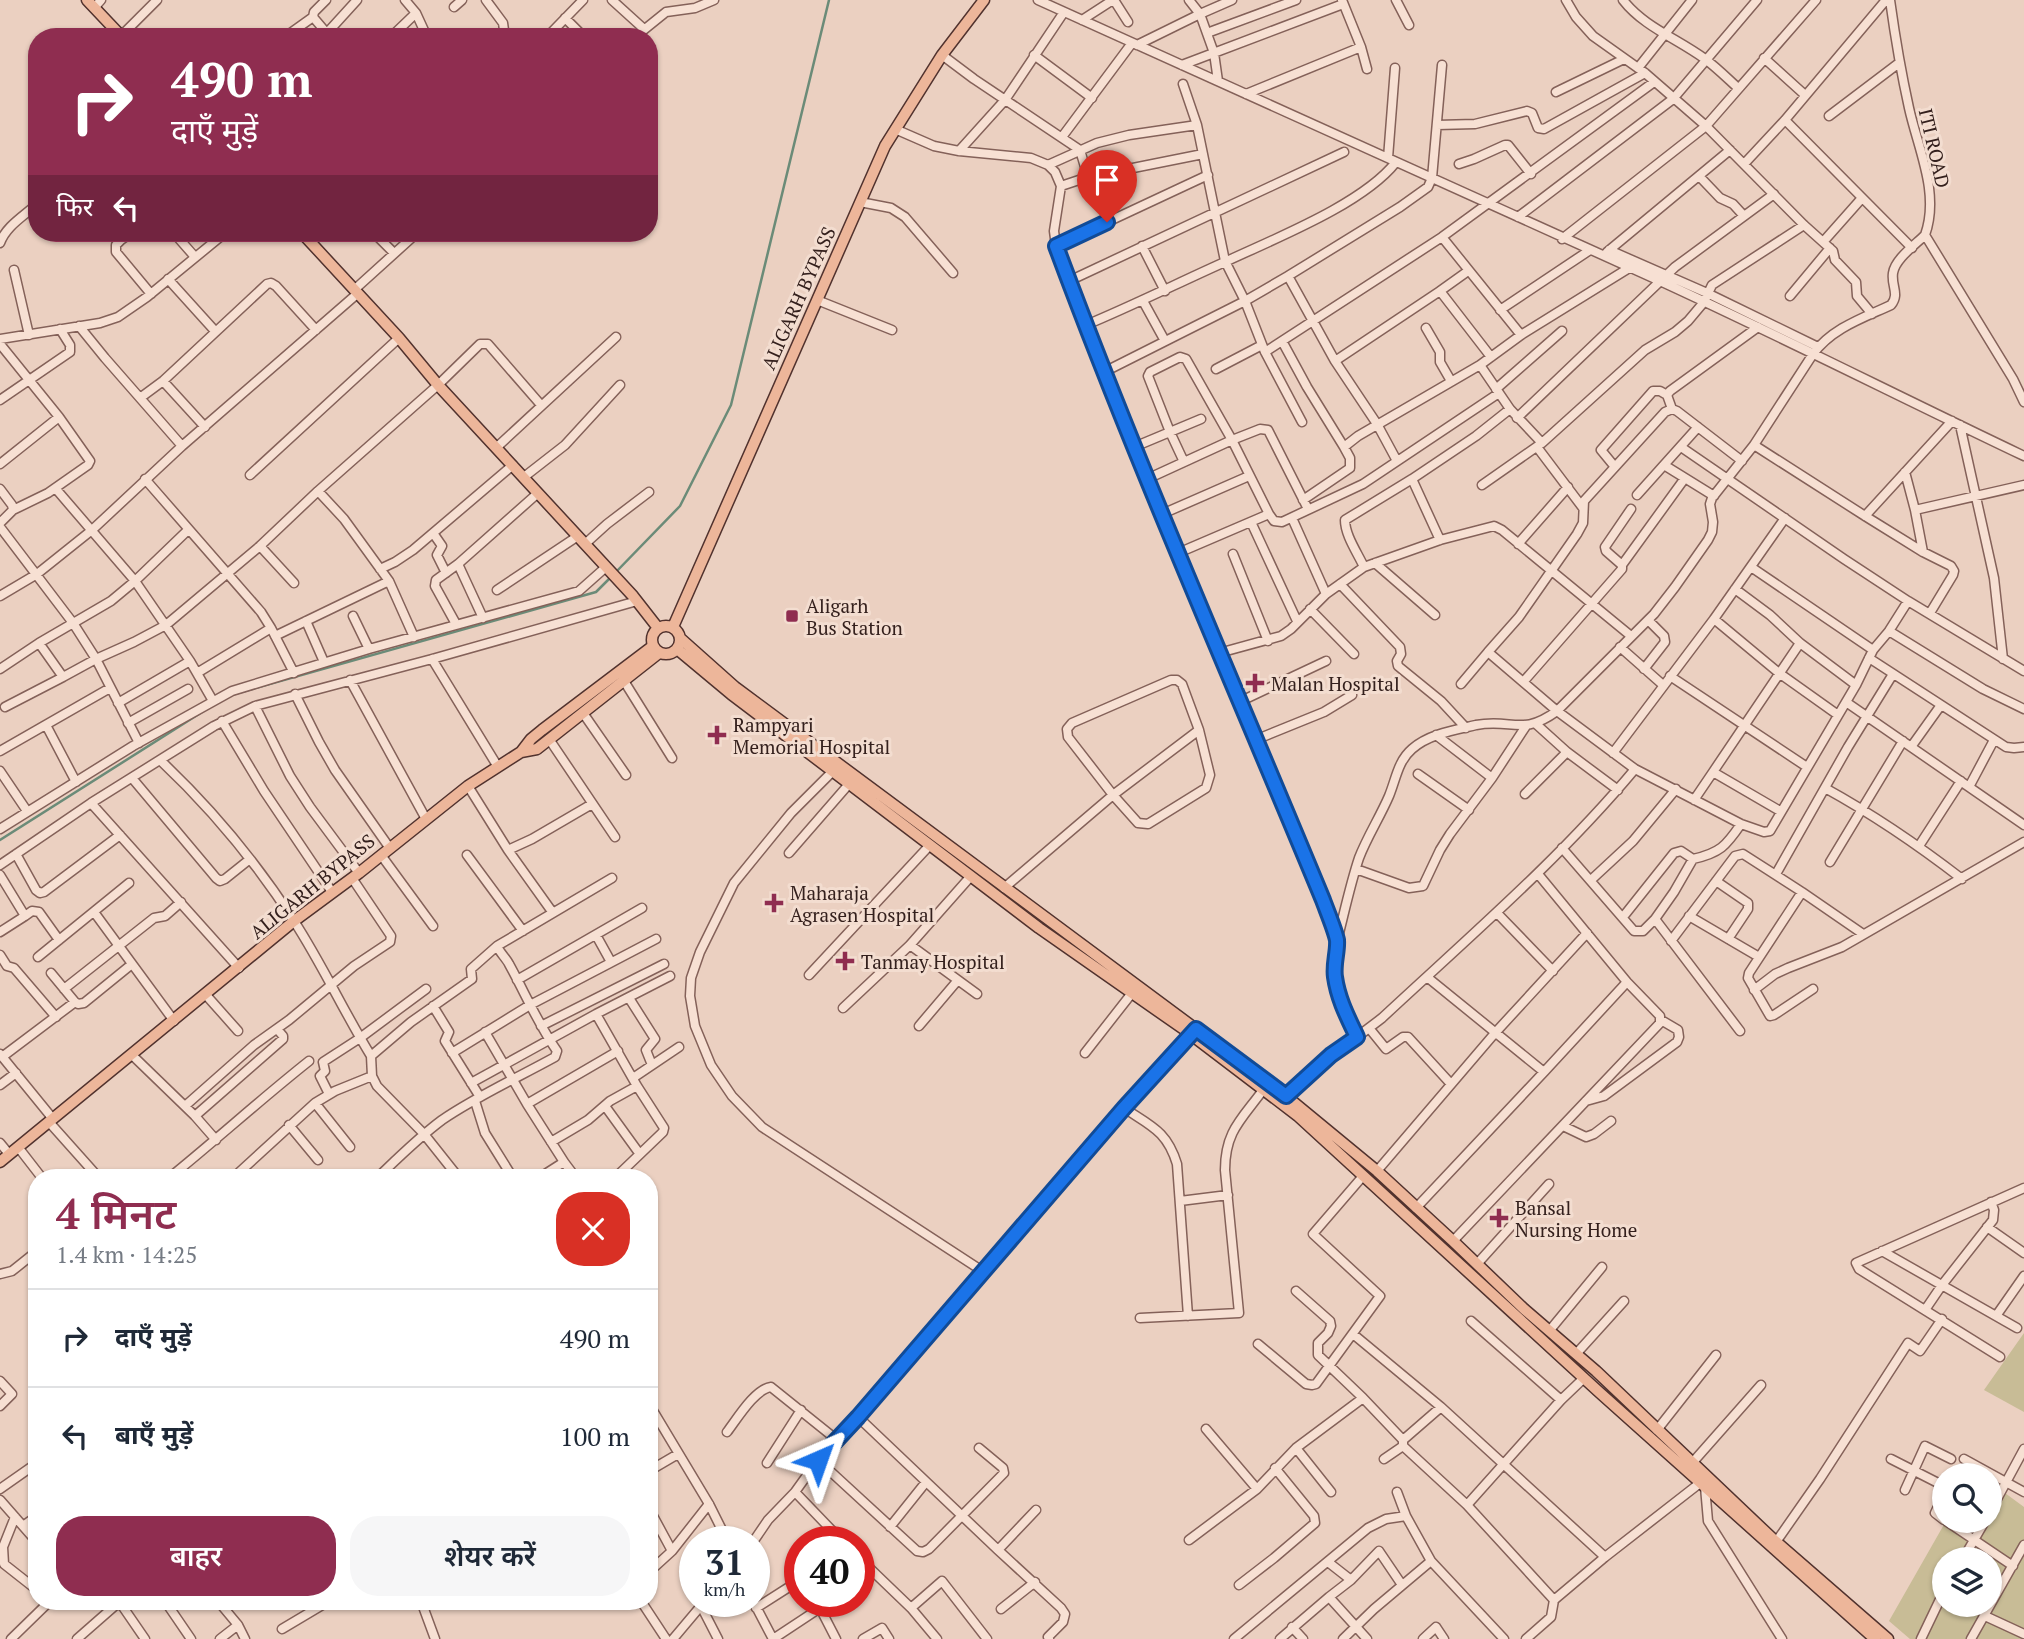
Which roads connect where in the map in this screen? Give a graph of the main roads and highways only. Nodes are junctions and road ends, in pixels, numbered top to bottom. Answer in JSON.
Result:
{"nodes":[{"id":1,"x":984,"y":0,"type":"edge"},
{"id":2,"x":94,"y":3,"type":"edge"},
{"id":3,"x":115,"y":28,"type":"edge"},
{"id":4,"x":310,"y":242,"type":"edge"},
{"id":5,"x":673,"y":627,"type":"junction"},
{"id":6,"x":657,"y":628,"type":"junction"},
{"id":7,"x":680,"y":638,"type":"junction"},
{"id":8,"x":677,"y":649,"type":"junction"},
{"id":9,"x":656,"y":650,"type":"junction"},
{"id":10,"x":522,"y":752,"type":"junction"},
{"id":11,"x":1193,"y":1032,"type":"junction"},
{"id":12,"x":1284,"y":1100,"type":"junction"},
{"id":13,"x":0,"y":1162,"type":"edge"},
{"id":14,"x":1875,"y":1639,"type":"edge"},
{"id":15,"x":1888,"y":1639,"type":"edge"}],
"edges":[{"from":1,"to":5,"type":"main road","name":"ALIGARH BYPASS"},
{"from":2,"to":3,"type":"main road"},
{"from":4,"to":6,"type":"main road"},
{"from":5,"to":6,"type":"main road"},
{"from":5,"to":7,"type":"main road"},
{"from":6,"to":9,"type":"main road"},
{"from":7,"to":8,"type":"main road"},
{"from":7,"to":11,"type":"main road"},
{"from":8,"to":9,"type":"main road","name":"ALIGARH BYPASS"},
{"from":8,"to":11,"type":"main road"},
{"from":9,"to":10,"type":"main road","name":"ALIGARH BYPASS"},
{"from":9,"to":10,"type":"main road"},
{"from":10,"to":13,"type":"main road","name":"ALIGARH BYPASS"},
{"from":11,"to":12,"type":"main road"},
{"from":11,"to":12,"type":"main road"},
{"from":12,"to":14,"type":"main road"},
{"from":12,"to":15,"type":"main road"}]}
